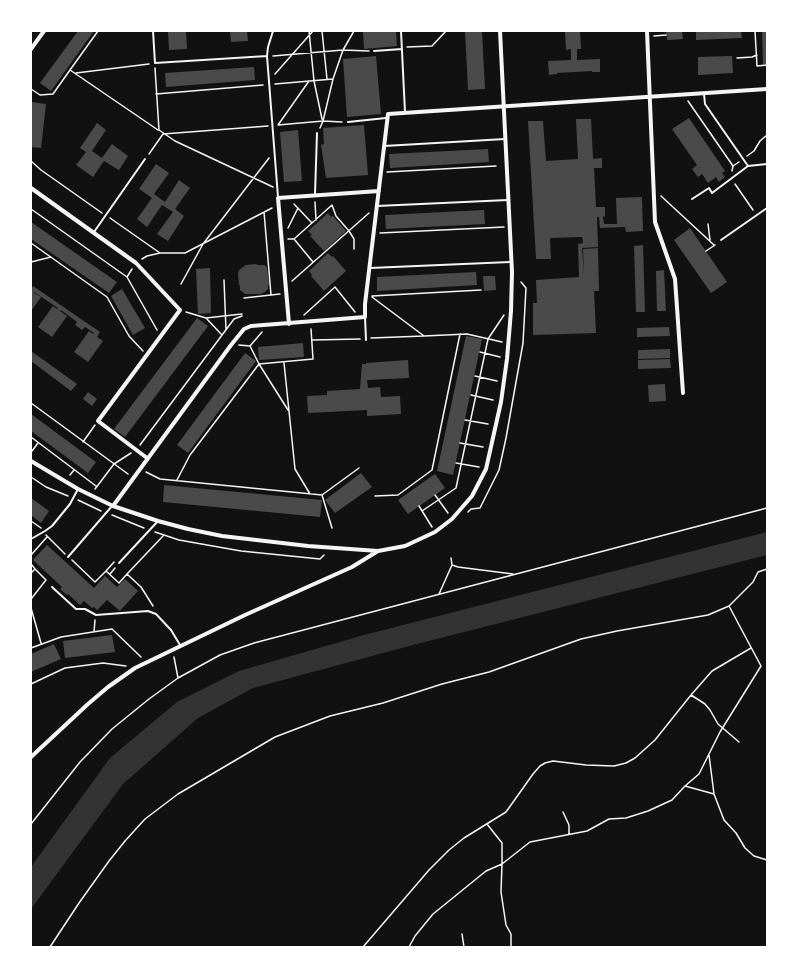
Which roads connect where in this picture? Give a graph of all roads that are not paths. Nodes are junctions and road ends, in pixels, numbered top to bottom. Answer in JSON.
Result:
{"nodes":[{"id":1,"x":44,"y":31,"type":"edge"},
{"id":2,"x":153,"y":31,"type":"edge"},
{"id":3,"x":273,"y":31,"type":"edge"},
{"id":4,"x":401,"y":31,"type":"edge"},
{"id":5,"x":500,"y":31,"type":"edge"},
{"id":6,"x":647,"y":31,"type":"edge"},
{"id":7,"x":31,"y":49,"type":"edge"},
{"id":8,"x":402,"y":49,"type":"junction"},
{"id":9,"x":374,"y":50,"type":"road end"},
{"id":10,"x":267,"y":56,"type":"junction"},
{"id":11,"x":767,"y":89,"type":"edge"},
{"id":12,"x":704,"y":93,"type":"junction"},
{"id":13,"x":650,"y":96,"type":"junction"},
{"id":14,"x":503,"y":106,"type":"junction"},
{"id":15,"x":405,"y":112,"type":"junction"},
{"id":16,"x":387,"y":118,"type":"junction"},
{"id":17,"x":348,"y":122,"type":"road end"},
{"id":18,"x":317,"y":133,"type":"road end"},
{"id":19,"x":505,"y":139,"type":"junction"},
{"id":20,"x":384,"y":146,"type":"junction"},
{"id":21,"x":145,"y":159,"type":"road end"},
{"id":22,"x":767,"y":164,"type":"edge"},
{"id":23,"x":748,"y":166,"type":"junction"},
{"id":24,"x":31,"y":188,"type":"edge"},
{"id":25,"x":379,"y":191,"type":"junction"},
{"id":26,"x":315,"y":196,"type":"junction"},
{"id":27,"x":278,"y":198,"type":"junction"},
{"id":28,"x":508,"y":200,"type":"junction"},
{"id":29,"x":692,"y":200,"type":"dead end"},
{"id":30,"x":377,"y":206,"type":"junction"},
{"id":31,"x":767,"y":208,"type":"edge"},
{"id":32,"x":93,"y":233,"type":"junction"},
{"id":33,"x":721,"y":240,"type":"dead end"},
{"id":34,"x":512,"y":262,"type":"junction"},
{"id":35,"x":370,"y":268,"type":"junction"},
{"id":36,"x":365,"y":317,"type":"junction"},
{"id":37,"x":289,"y":324,"type":"junction"},
{"id":38,"x":366,"y":339,"type":"road end"},
{"id":39,"x":683,"y":393,"type":"dead end"},
{"id":40,"x":147,"y":458,"type":"junction"},
{"id":41,"x":31,"y":461,"type":"edge"},
{"id":42,"x":78,"y":489,"type":"junction"},
{"id":43,"x":113,"y":506,"type":"junction"},
{"id":44,"x":158,"y":521,"type":"junction"},
{"id":45,"x":31,"y":539,"type":"edge"},
{"id":46,"x":378,"y":551,"type":"junction"},
{"id":47,"x":68,"y":557,"type":"road end"},
{"id":48,"x":120,"y":563,"type":"road end"},
{"id":49,"x":52,"y":587,"type":"dead end"},
{"id":50,"x":180,"y":646,"type":"junction"},
{"id":51,"x":31,"y":757,"type":"edge"}],
"edges":[{"from":1,"to":7,"type":"street"},
{"from":2,"to":10,"type":"lane"},
{"from":3,"to":10,"type":"lane"},
{"from":4,"to":8,"type":"lane"},
{"from":5,"to":14,"type":"street"},
{"from":6,"to":13,"type":"street"},
{"from":8,"to":9,"type":"lane"},
{"from":8,"to":15,"type":"lane"},
{"from":10,"to":27,"type":"lane"},
{"from":11,"to":12,"type":"street"},
{"from":12,"to":13,"type":"street"},
{"from":12,"to":23,"type":"lane"},
{"from":13,"to":14,"type":"street"},
{"from":13,"to":39,"type":"street"},
{"from":14,"to":15,"type":"street"},
{"from":14,"to":19,"type":"street"},
{"from":15,"to":16,"type":"street"},
{"from":16,"to":17,"type":"lane"},
{"from":16,"to":20,"type":"street"},
{"from":18,"to":26,"type":"lane"},
{"from":19,"to":20,"type":"lane"},
{"from":19,"to":28,"type":"street"},
{"from":20,"to":25,"type":"street"},
{"from":21,"to":32,"type":"lane"},
{"from":22,"to":23,"type":"lane"},
{"from":23,"to":29,"type":"lane"},
{"from":24,"to":32,"type":"street"},
{"from":25,"to":26,"type":"street"},
{"from":25,"to":30,"type":"street"},
{"from":26,"to":27,"type":"street"},
{"from":27,"to":37,"type":"street"},
{"from":28,"to":30,"type":"lane"},
{"from":28,"to":34,"type":"street"},
{"from":30,"to":35,"type":"street"},
{"from":31,"to":33,"type":"lane"},
{"from":32,"to":40,"type":"street"},
{"from":34,"to":35,"type":"lane"},
{"from":34,"to":46,"type":"street"},
{"from":35,"to":36,"type":"street"},
{"from":36,"to":37,"type":"street"},
{"from":36,"to":38,"type":"lane"},
{"from":37,"to":40,"type":"street"},
{"from":40,"to":43,"type":"street"},
{"from":41,"to":42,"type":"street"},
{"from":42,"to":43,"type":"street"},
{"from":42,"to":45,"type":"lane"},
{"from":43,"to":44,"type":"street"},
{"from":43,"to":47,"type":"lane"},
{"from":44,"to":46,"type":"street"},
{"from":44,"to":48,"type":"lane"},
{"from":46,"to":50,"type":"street"},
{"from":49,"to":50,"type":"lane"},
{"from":50,"to":51,"type":"street"}]}
